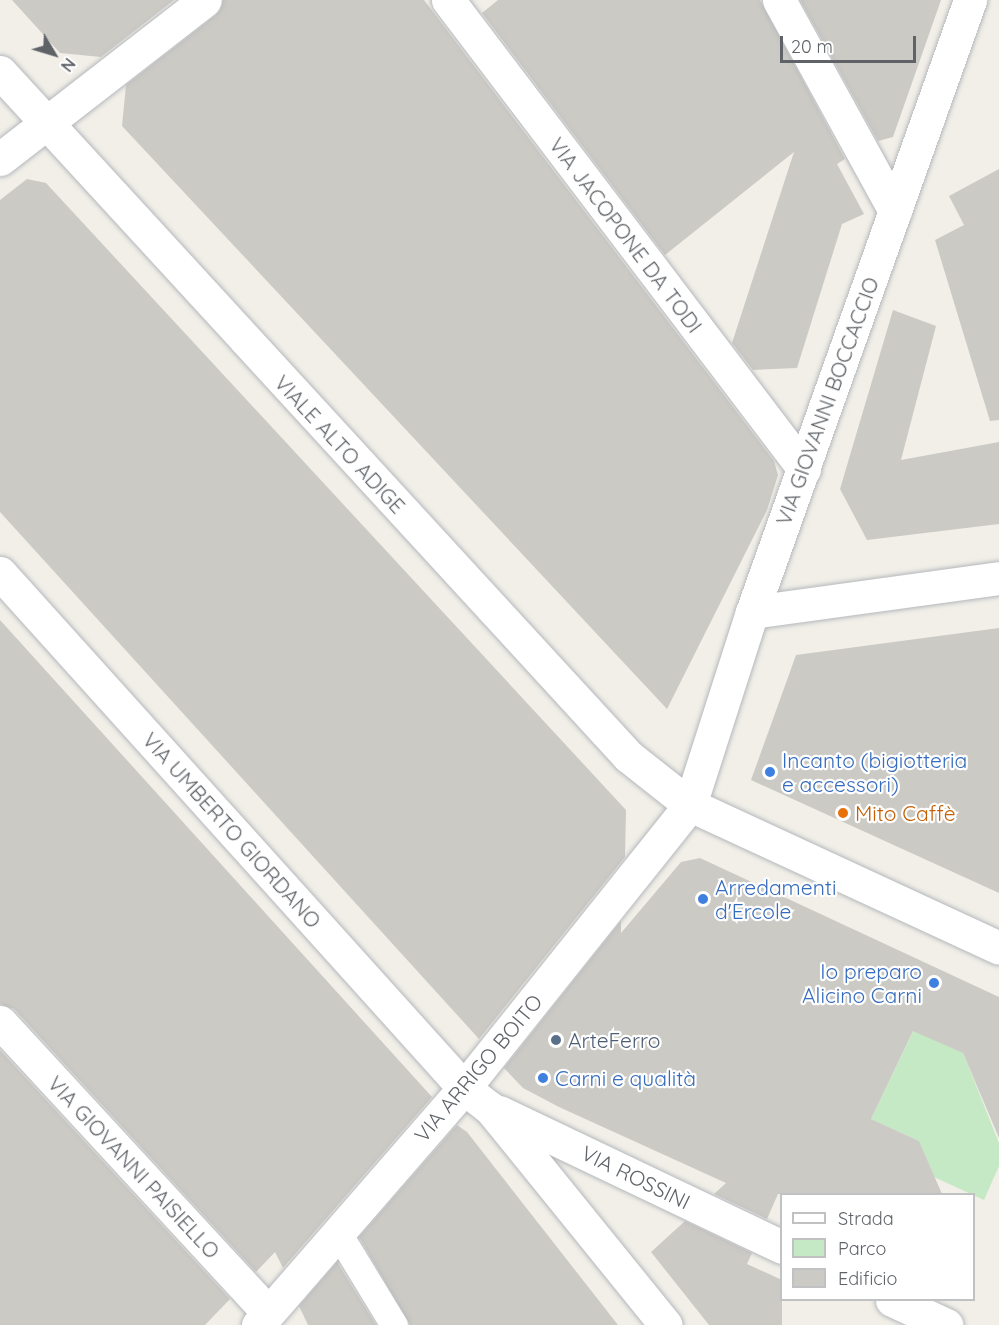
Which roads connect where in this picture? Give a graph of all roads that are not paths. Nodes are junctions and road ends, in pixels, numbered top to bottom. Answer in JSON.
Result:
{"nodes":[{"id":1,"x":205,"y":0,"type":"edge"},
{"id":2,"x":448,"y":0,"type":"edge"},
{"id":3,"x":779,"y":0,"type":"edge"},
{"id":4,"x":970,"y":0,"type":"edge"},
{"id":5,"x":0,"y":72,"type":"edge"},
{"id":6,"x":45,"y":124,"type":"junction"},
{"id":7,"x":0,"y":159,"type":"edge"},
{"id":8,"x":895,"y":211,"type":"junction"},
{"id":9,"x":804,"y":469,"type":"junction"},
{"id":10,"x":0,"y":573,"type":"edge"},
{"id":11,"x":999,"y":578,"type":"edge"},
{"id":12,"x":752,"y":612,"type":"junction"},
{"id":13,"x":690,"y":805,"type":"junction"},
{"id":14,"x":999,"y":948,"type":"edge"},
{"id":15,"x":0,"y":1022,"type":"edge"},
{"id":16,"x":464,"y":1088,"type":"junction"},
{"id":17,"x":490,"y":1108,"type":"junction"},
{"id":18,"x":338,"y":1233,"type":"junction"},
{"id":19,"x":780,"y":1246,"type":"edge"},
{"id":20,"x":896,"y":1301,"type":"edge"},
{"id":21,"x":263,"y":1318,"type":"edge"},
{"id":22,"x":394,"y":1325,"type":"edge"},
{"id":23,"x":666,"y":1325,"type":"edge"},
{"id":24,"x":946,"y":1325,"type":"edge"}],
"edges":[{"from":1,"to":6,"type":"street"},
{"from":2,"to":9,"type":"street","name":"VIA JACOPONE DA TODI"},
{"from":3,"to":8,"type":"street"},
{"from":4,"to":8,"type":"street","name":"VIA GIOVANNI BOCCACCIO"},
{"from":5,"to":6,"type":"street","name":"VIALE ALTO ADIGE"},
{"from":6,"to":7,"type":"street"},
{"from":6,"to":13,"type":"street","name":"VIALE ALTO ADIGE"},
{"from":8,"to":9,"type":"street","name":"VIA GIOVANNI BOCCACCIO"},
{"from":9,"to":12,"type":"street","name":"VIA GIOVANNI BOCCACCIO"},
{"from":10,"to":16,"type":"street","name":"VIA UMBERTO GIORDANO"},
{"from":11,"to":12,"type":"street"},
{"from":12,"to":13,"type":"street","name":"VIA GIOVANNI BOCCACCIO"},
{"from":13,"to":14,"type":"street","name":"VIALE ALTO ADIGE"},
{"from":13,"to":16,"type":"street","name":"VIA ARRIGO BOITO"},
{"from":15,"to":21,"type":"street","name":"VIA GIOVANNI PAISIELLO"},
{"from":16,"to":17,"type":"street","name":"VIA UMBERTO GIORDANO"},
{"from":16,"to":18,"type":"street","name":"VIA ARRIGO BOITO"},
{"from":17,"to":19,"type":"street","name":"VIA ROSSINI"},
{"from":17,"to":23,"type":"street"},
{"from":18,"to":21,"type":"street","name":"VIA ARRIGO BOITO"},
{"from":18,"to":22,"type":"lane"},
{"from":20,"to":24,"type":"street"}]}
